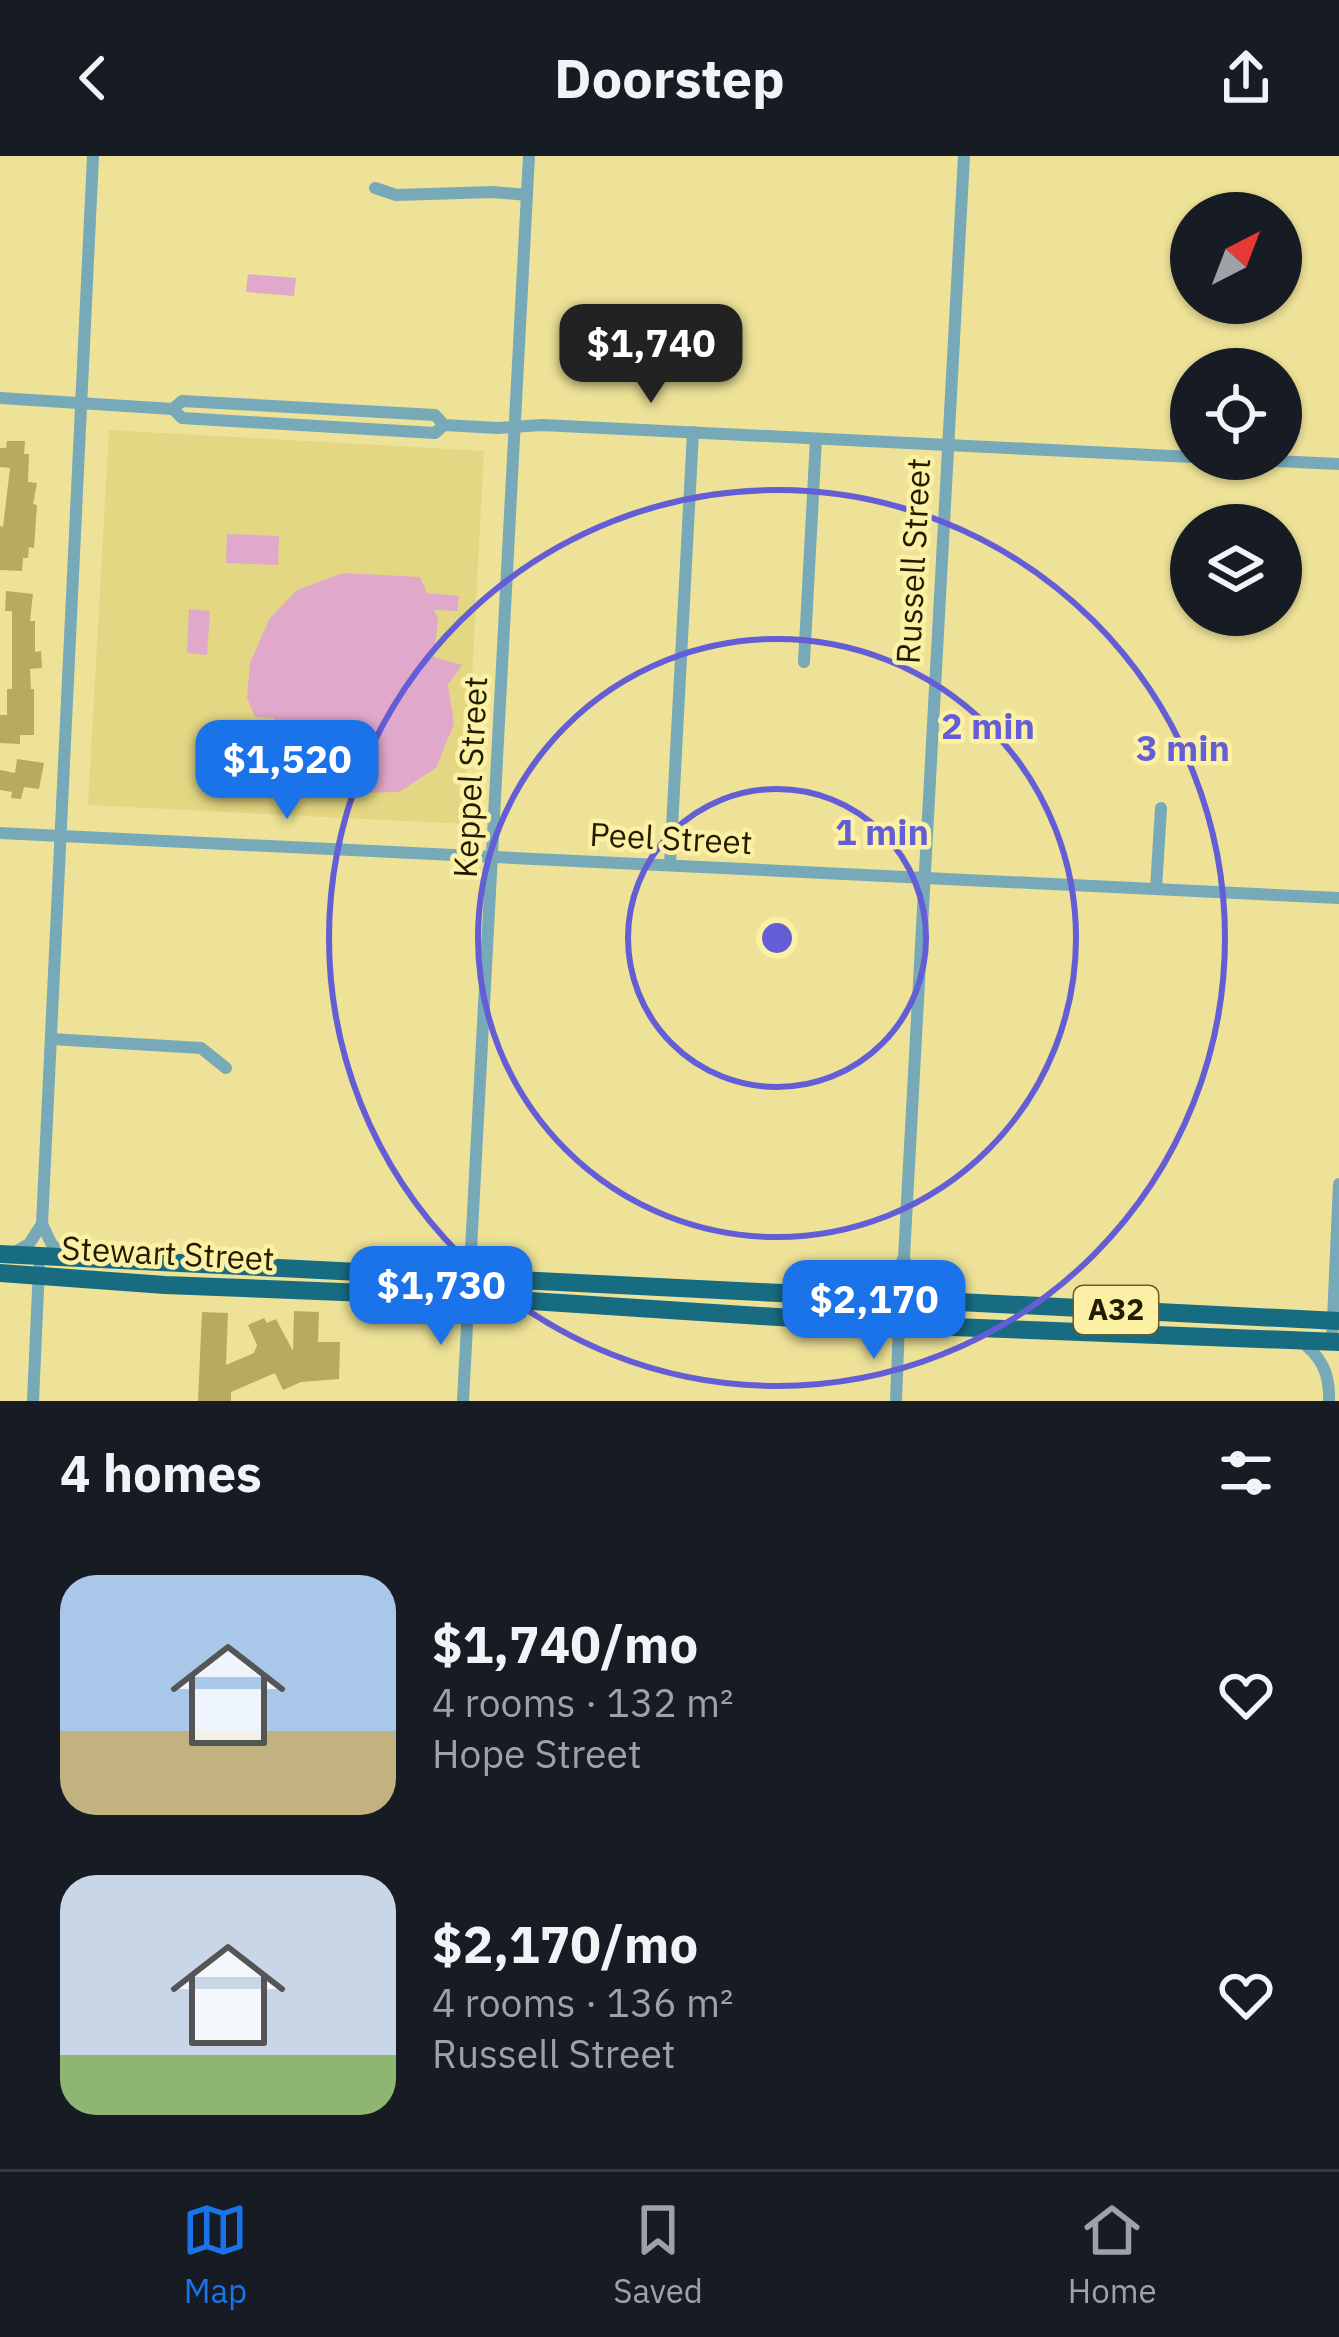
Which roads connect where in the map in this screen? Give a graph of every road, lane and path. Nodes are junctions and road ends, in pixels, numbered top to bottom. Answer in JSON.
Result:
{"nodes":[{"id":1,"x":92,"y":156,"type":"edge"},
{"id":2,"x":530,"y":156,"type":"edge"},
{"id":3,"x":964,"y":156,"type":"edge"},
{"id":4,"x":375,"y":188,"type":"dead end"},
{"id":5,"x":527,"y":195,"type":"junction"},
{"id":6,"x":0,"y":398,"type":"edge"},
{"id":7,"x":80,"y":403,"type":"junction"},
{"id":8,"x":517,"y":426,"type":"junction"},
{"id":9,"x":693,"y":432,"type":"junction"},
{"id":10,"x":816,"y":439,"type":"junction"},
{"id":11,"x":946,"y":445,"type":"junction"},
{"id":12,"x":1170,"y":456,"type":"edge"},
{"id":13,"x":1302,"y":462,"type":"edge"},
{"id":14,"x":1339,"y":464,"type":"edge"},
{"id":15,"x":804,"y":662,"type":"dead end"},
{"id":16,"x":1161,"y":808,"type":"dead end"},
{"id":17,"x":0,"y":832,"type":"edge"},
{"id":18,"x":59,"y":836,"type":"junction"},
{"id":19,"x":492,"y":856,"type":"junction"},
{"id":20,"x":670,"y":866,"type":"junction"},
{"id":21,"x":924,"y":878,"type":"junction"},
{"id":22,"x":1156,"y":889,"type":"junction"},
{"id":23,"x":1339,"y":898,"type":"edge"},
{"id":24,"x":51,"y":1039,"type":"junction"},
{"id":25,"x":226,"y":1068,"type":"dead end"},
{"id":26,"x":1339,"y":1184,"type":"edge"},
{"id":27,"x":42,"y":1224,"type":"junction"},
{"id":28,"x":6,"y":1254,"type":"edge"},
{"id":29,"x":68,"y":1257,"type":"junction"},
{"id":30,"x":904,"y":1257,"type":"junction"},
{"id":31,"x":39,"y":1265,"type":"junction"},
{"id":32,"x":0,"y":1273,"type":"edge"},
{"id":33,"x":469,"y":1287,"type":"junction"},
{"id":34,"x":873,"y":1298,"type":"junction"},
{"id":35,"x":900,"y":1299,"type":"junction"},
{"id":36,"x":927,"y":1300,"type":"junction"},
{"id":37,"x":1336,"y":1321,"type":"edge"},
{"id":38,"x":899,"y":1325,"type":"junction"},
{"id":39,"x":1298,"y":1340,"type":"junction"},
{"id":40,"x":1335,"y":1342,"type":"edge"},
{"id":41,"x":1339,"y":1364,"type":"edge"},
{"id":42,"x":1329,"y":1384,"type":"junction"},
{"id":43,"x":33,"y":1401,"type":"edge"},
{"id":44,"x":463,"y":1401,"type":"edge"},
{"id":45,"x":896,"y":1401,"type":"edge"},
{"id":46,"x":1328,"y":1401,"type":"edge"}],
"edges":[{"from":1,"to":7,"type":"street"},
{"from":2,"to":5,"type":"street","name":"Keppel Street"},
{"from":3,"to":11,"type":"street","name":"Russell Street"},
{"from":4,"to":5,"type":"street"},
{"from":5,"to":8,"type":"street","name":"Keppel Street"},
{"from":6,"to":7,"type":"street"},
{"from":7,"to":8,"type":"street"},
{"from":7,"to":18,"type":"street"},
{"from":8,"to":9,"type":"street"},
{"from":8,"to":19,"type":"street","name":"Keppel Street"},
{"from":9,"to":10,"type":"street"},
{"from":9,"to":20,"type":"street"},
{"from":10,"to":11,"type":"street"},
{"from":10,"to":15,"type":"street"},
{"from":11,"to":12,"type":"street"},
{"from":11,"to":21,"type":"street","name":"Russell Street"},
{"from":13,"to":14,"type":"street"},
{"from":16,"to":22,"type":"street"},
{"from":17,"to":18,"type":"street","name":"Peel Street"},
{"from":18,"to":19,"type":"street","name":"Peel Street"},
{"from":18,"to":24,"type":"street"},
{"from":19,"to":20,"type":"street","name":"Peel Street"},
{"from":19,"to":33,"type":"street","name":"Keppel Street"},
{"from":20,"to":21,"type":"street","name":"Peel Street"},
{"from":21,"to":22,"type":"street","name":"Peel Street"},
{"from":21,"to":30,"type":"street","name":"Russell Street"},
{"from":22,"to":23,"type":"street","name":"Peel Street"},
{"from":24,"to":25,"type":"street"},
{"from":24,"to":27,"type":"street"},
{"from":26,"to":37,"type":"street"},
{"from":27,"to":28,"type":"street"},
{"from":27,"to":29,"type":"street"},
{"from":28,"to":31,"type":"highway","name":"Stewart Street","number":"A32"},
{"from":29,"to":31,"type":"highway","name":"Stewart Street","number":"A32"},
{"from":29,"to":33,"type":"highway","name":"Stewart Street","number":"A32"},
{"from":30,"to":34,"type":"street"},
{"from":30,"to":36,"type":"street"},
{"from":31,"to":32,"type":"highway","name":"Stewart Street","number":"A32"},
{"from":31,"to":33,"type":"highway","name":"Stewart Street","number":"A32"},
{"from":31,"to":43,"type":"street"},
{"from":33,"to":34,"type":"highway","name":"Stewart Street","number":"A32"},
{"from":33,"to":38,"type":"highway","name":"Stewart Street","number":"A32"},
{"from":33,"to":44,"type":"street","name":"Keppel Street"},
{"from":34,"to":35,"type":"highway","name":"Stewart Street","number":"A32"},
{"from":35,"to":36,"type":"highway","name":"Stewart Street","number":"A32"},
{"from":35,"to":38,"type":"street"},
{"from":36,"to":37,"type":"highway","name":"Stewart Street","number":"A32"},
{"from":37,"to":40,"type":"street"},
{"from":38,"to":39,"type":"highway","name":"Stewart Street","number":"A32"},
{"from":38,"to":45,"type":"street"},
{"from":39,"to":40,"type":"highway","name":"Stewart Street","number":"A32"},
{"from":39,"to":42,"type":"street"},
{"from":41,"to":42,"type":"street"},
{"from":42,"to":46,"type":"street"}]}
